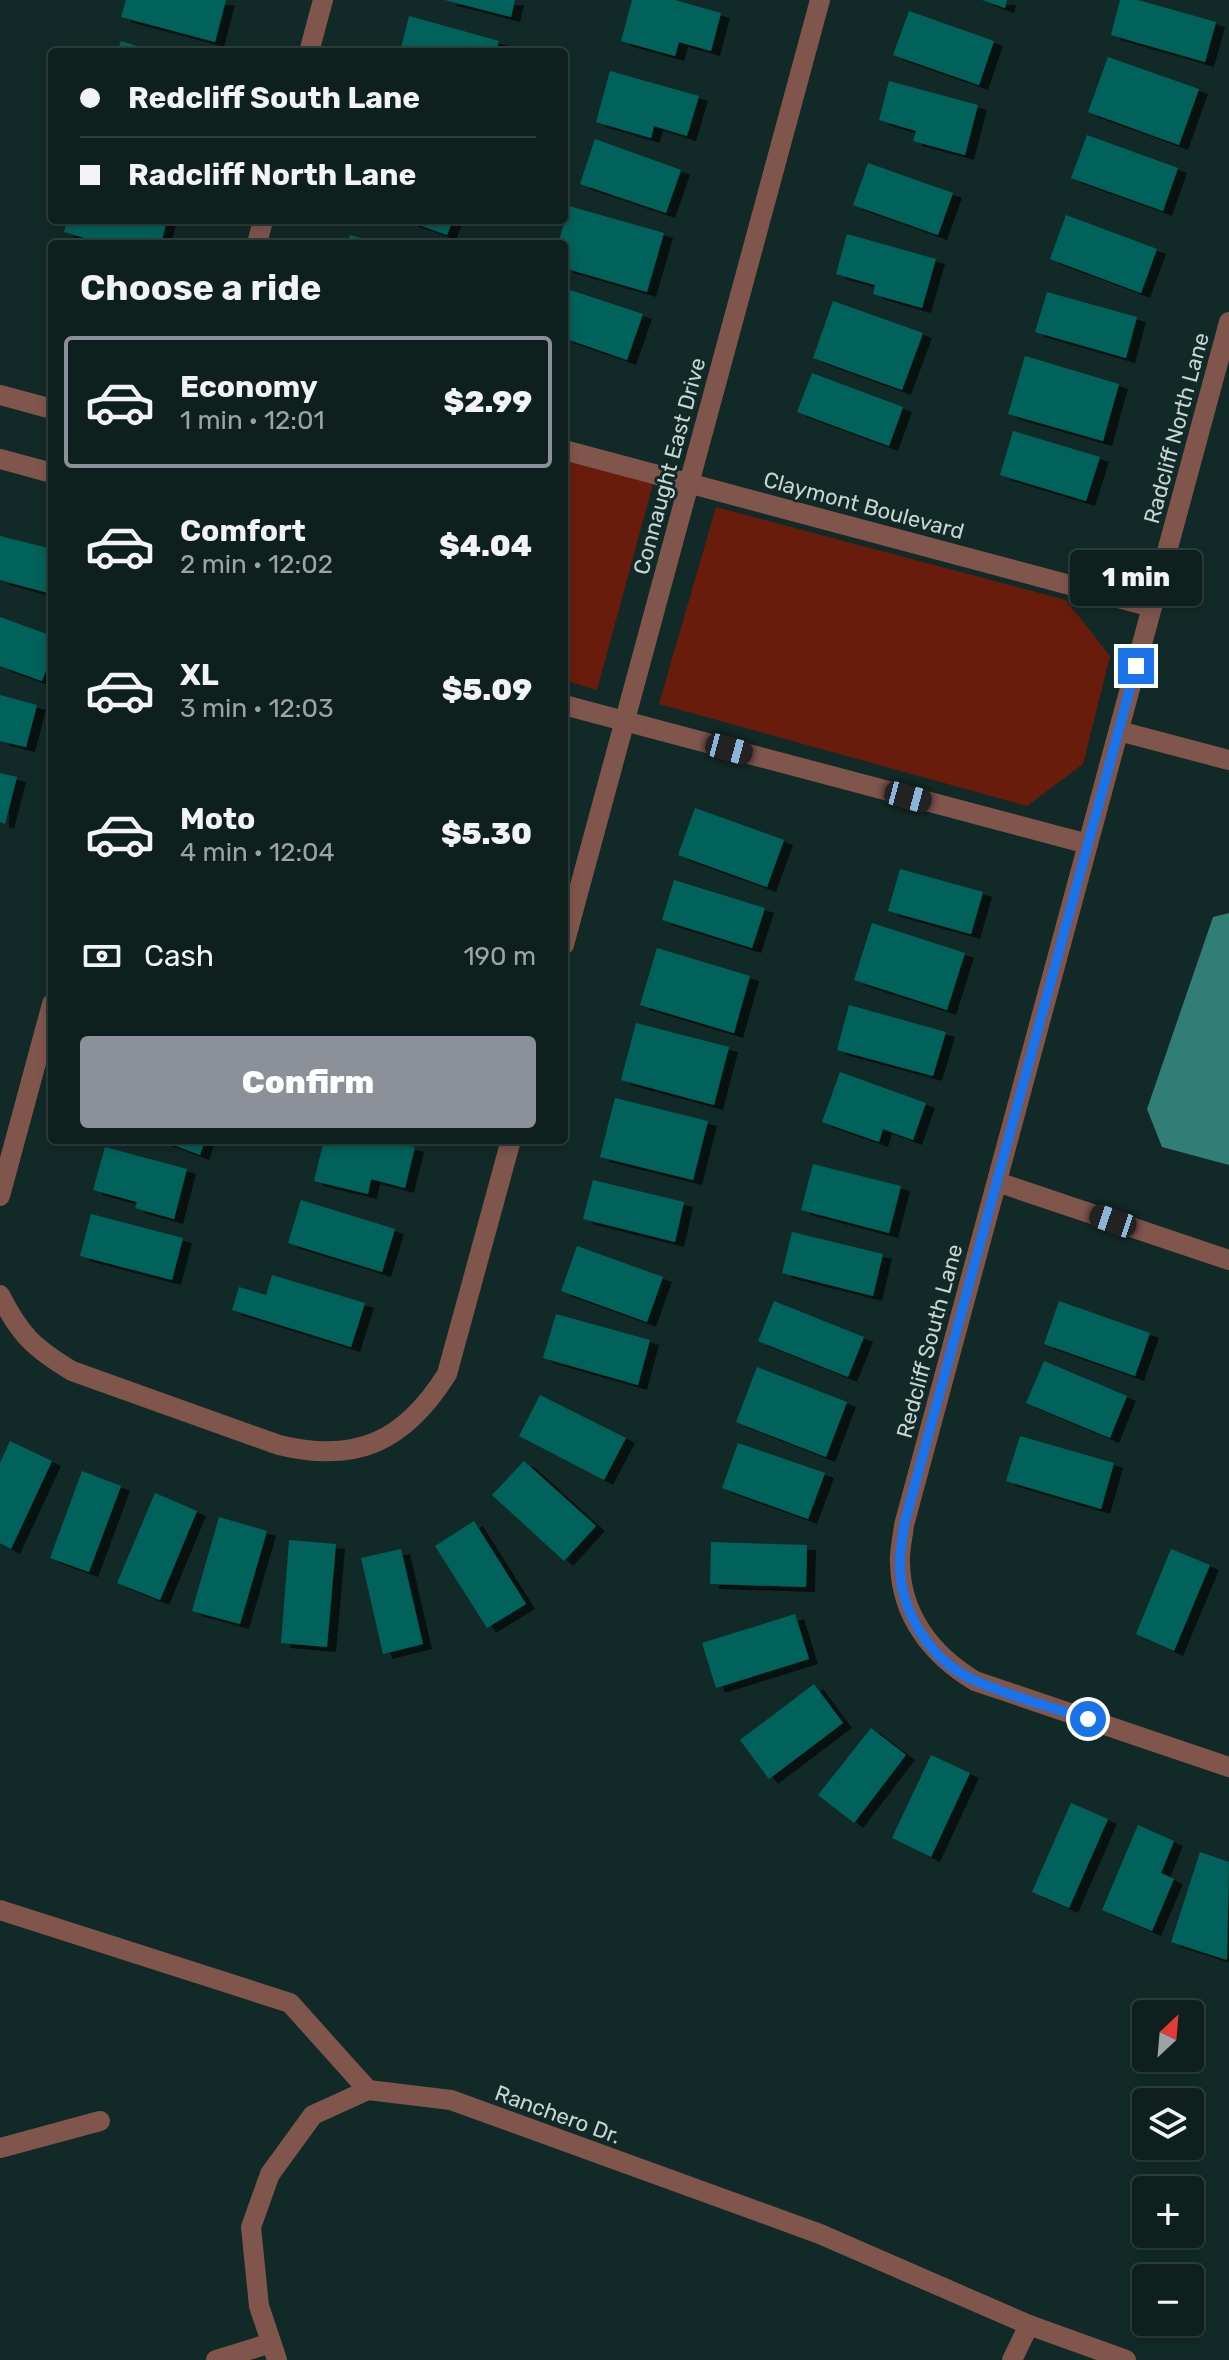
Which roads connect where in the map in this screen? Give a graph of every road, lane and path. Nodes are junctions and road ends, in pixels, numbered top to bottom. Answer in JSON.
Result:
{"nodes":[{"id":1,"x":323,"y":0,"type":"edge"},
{"id":2,"x":820,"y":0,"type":"edge"},
{"id":3,"x":310,"y":48,"type":"edge"},
{"id":4,"x":1229,"y":322,"type":"edge"},
{"id":5,"x":0,"y":395,"type":"edge"},
{"id":6,"x":48,"y":408,"type":"edge"},
{"id":7,"x":568,"y":451,"type":"edge"},
{"id":8,"x":0,"y":459,"type":"edge"},
{"id":9,"x":48,"y":472,"type":"edge"},
{"id":10,"x":689,"y":484,"type":"junction"},
{"id":11,"x":1152,"y":607,"type":"junction"},
{"id":12,"x":568,"y":706,"type":"edge"},
{"id":13,"x":625,"y":721,"type":"junction"},
{"id":14,"x":1119,"y":731,"type":"junction"},
{"id":15,"x":1229,"y":760,"type":"edge"},
{"id":16,"x":1088,"y":844,"type":"junction"},
{"id":17,"x":568,"y":930,"type":"edge"},
{"id":18,"x":48,"y":1019,"type":"edge"},
{"id":19,"x":510,"y":1144,"type":"edge"},
{"id":20,"x":997,"y":1182,"type":"junction"},
{"id":21,"x":0,"y":1196,"type":"edge"},
{"id":22,"x":1229,"y":1260,"type":"edge"},
{"id":23,"x":0,"y":1295,"type":"edge"},
{"id":24,"x":1229,"y":1767,"type":"edge"},
{"id":25,"x":0,"y":1910,"type":"edge"},
{"id":26,"x":368,"y":2090,"type":"junction"},
{"id":27,"x":100,"y":2121,"type":"dead end"},
{"id":28,"x":0,"y":2148,"type":"edge"},
{"id":29,"x":1029,"y":2325,"type":"junction"},
{"id":30,"x":274,"y":2352,"type":"edge"},
{"id":31,"x":216,"y":2360,"type":"edge"},
{"id":32,"x":1012,"y":2360,"type":"edge"},
{"id":33,"x":1126,"y":2360,"type":"edge"}],
"edges":[{"from":1,"to":3,"type":"street"},
{"from":2,"to":10,"type":"street","name":"Connaught East Drive"},
{"from":4,"to":11,"type":"street","name":"Radcliff North Lane"},
{"from":5,"to":6,"type":"street"},
{"from":7,"to":10,"type":"street","name":"Claymont Boulevard"},
{"from":8,"to":9,"type":"street"},
{"from":10,"to":11,"type":"street","name":"Claymont Boulevard"},
{"from":10,"to":13,"type":"street","name":"Connaught East Drive"},
{"from":11,"to":14,"type":"street","name":"Radcliff North Lane"},
{"from":12,"to":13,"type":"street"},
{"from":13,"to":16,"type":"street"},
{"from":13,"to":17,"type":"street","name":"Connaught East Drive"},
{"from":14,"to":15,"type":"street"},
{"from":14,"to":16,"type":"street","name":"Redcliff South Lane"},
{"from":16,"to":20,"type":"street","name":"Redcliff South Lane"},
{"from":18,"to":21,"type":"street"},
{"from":19,"to":23,"type":"street"},
{"from":20,"to":22,"type":"street"},
{"from":20,"to":24,"type":"street","name":"Redcliff South Lane"},
{"from":25,"to":26,"type":"street"},
{"from":26,"to":29,"type":"street","name":"Ranchero Dr."},
{"from":26,"to":30,"type":"street"},
{"from":27,"to":28,"type":"street"},
{"from":29,"to":32,"type":"street"},
{"from":29,"to":33,"type":"street","name":"Ranchero Dr."},
{"from":30,"to":31,"type":"street"}]}
